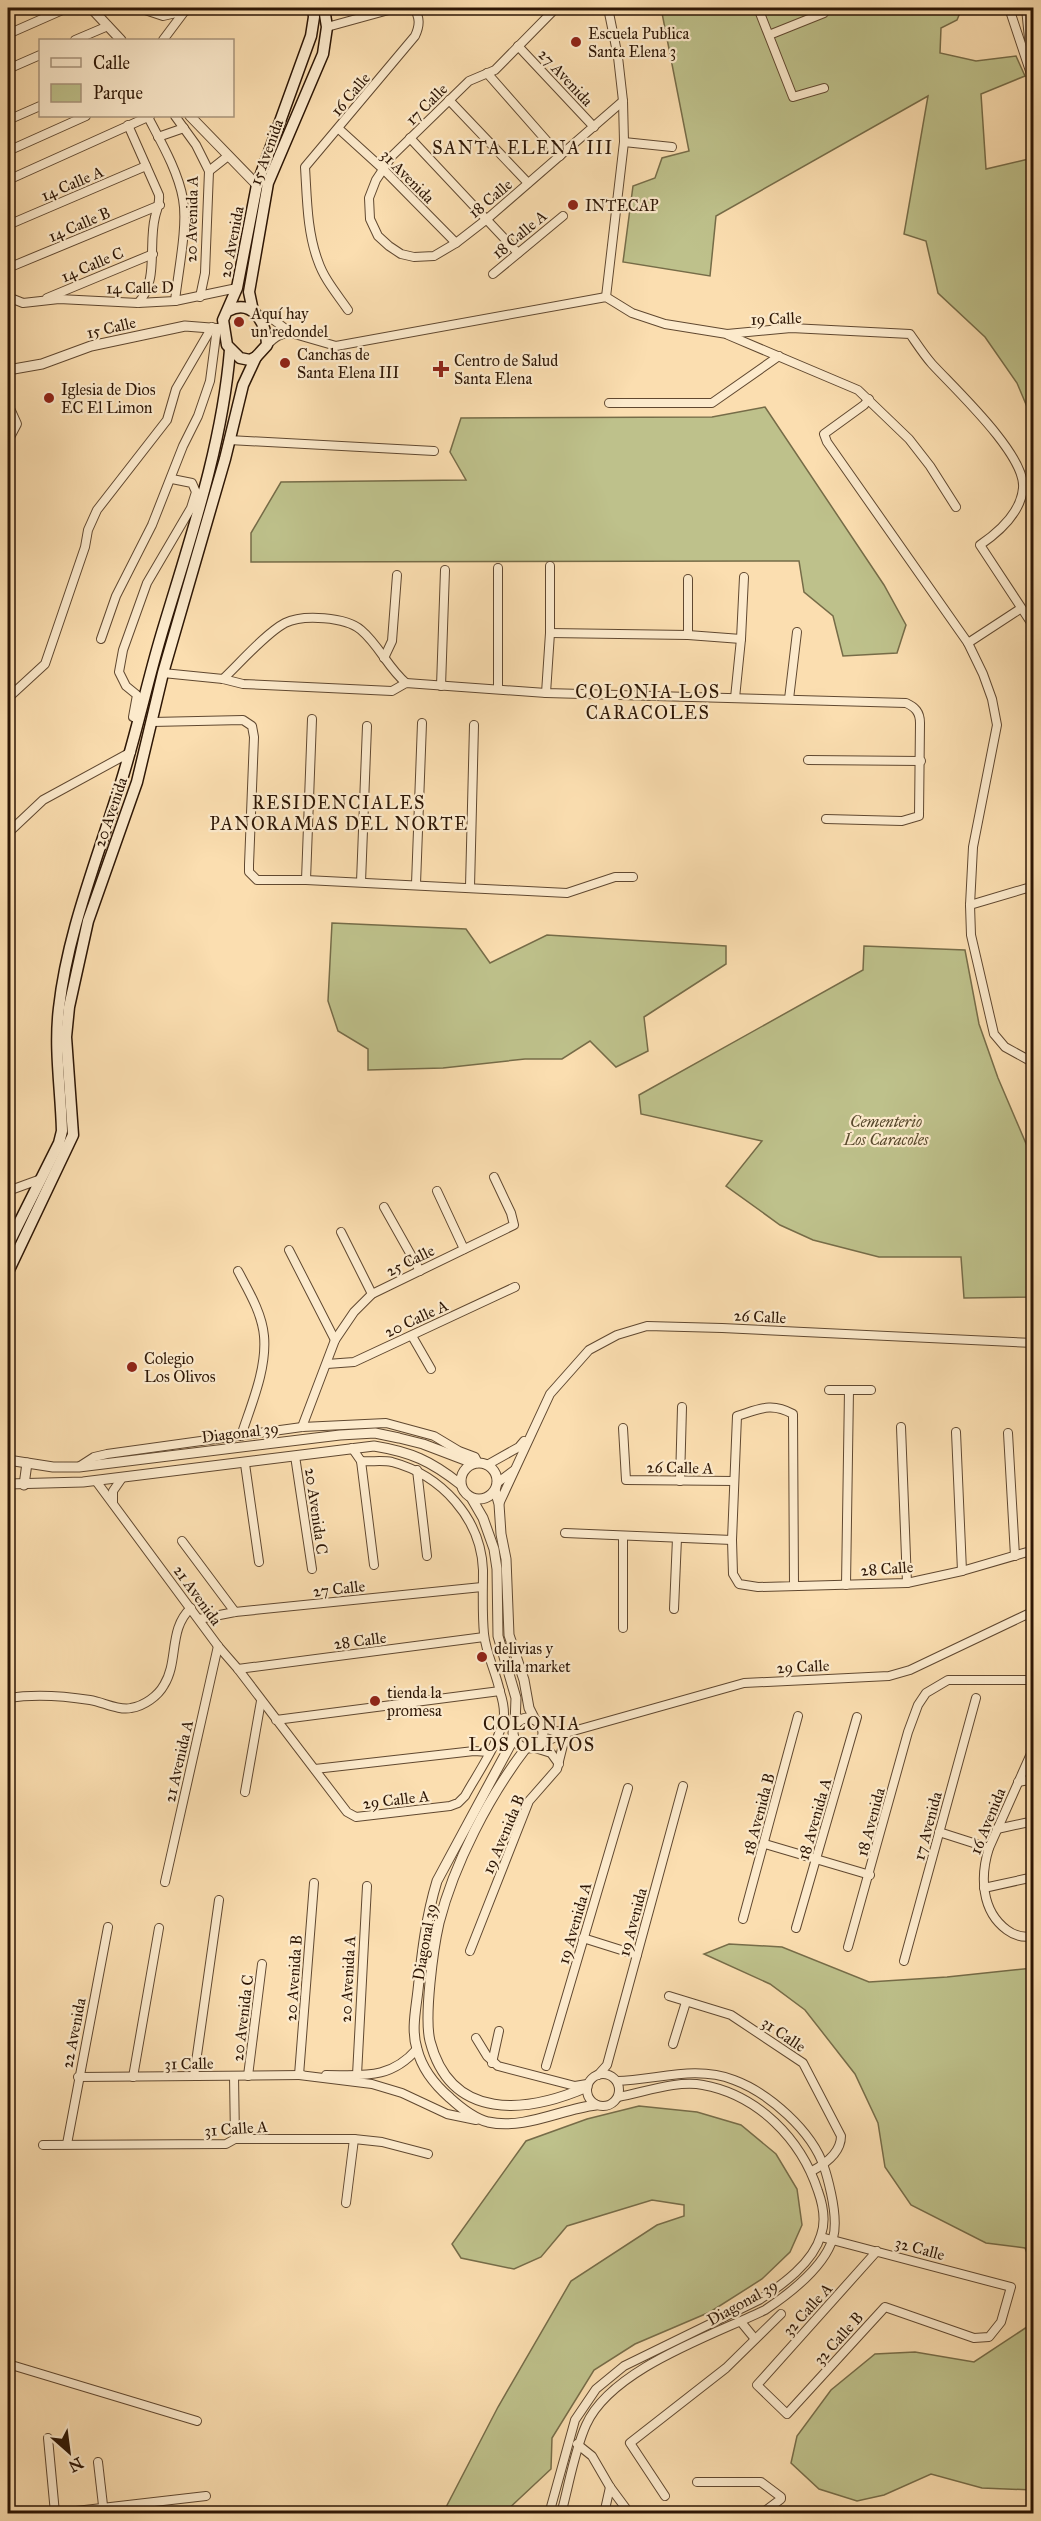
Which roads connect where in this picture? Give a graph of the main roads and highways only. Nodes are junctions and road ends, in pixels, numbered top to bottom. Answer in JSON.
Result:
{"nodes":[{"id":1,"x":313,"y":8,"type":"edge"},
{"id":2,"x":324,"y":8,"type":"edge"},
{"id":3,"x":228,"y":310,"type":"junction"},
{"id":4,"x":256,"y":314,"type":"junction"},
{"id":5,"x":230,"y":350,"type":"junction"},
{"id":6,"x":256,"y":357,"type":"junction"},
{"id":7,"x":8,"y":1245,"type":"edge"},
{"id":8,"x":8,"y":1272,"type":"edge"}],
"edges":[{"from":1,"to":3,"type":"main road","name":"20 Avenida"},
{"from":2,"to":4,"type":"main road","name":"15 Avenida"},
{"from":3,"to":4,"type":"main road"},
{"from":3,"to":5,"type":"main road"},
{"from":4,"to":6,"type":"main road"},
{"from":5,"to":6,"type":"main road"},
{"from":5,"to":7,"type":"main road","name":"20 Avenida"},
{"from":6,"to":8,"type":"main road","name":"20 Avenida"}]}
